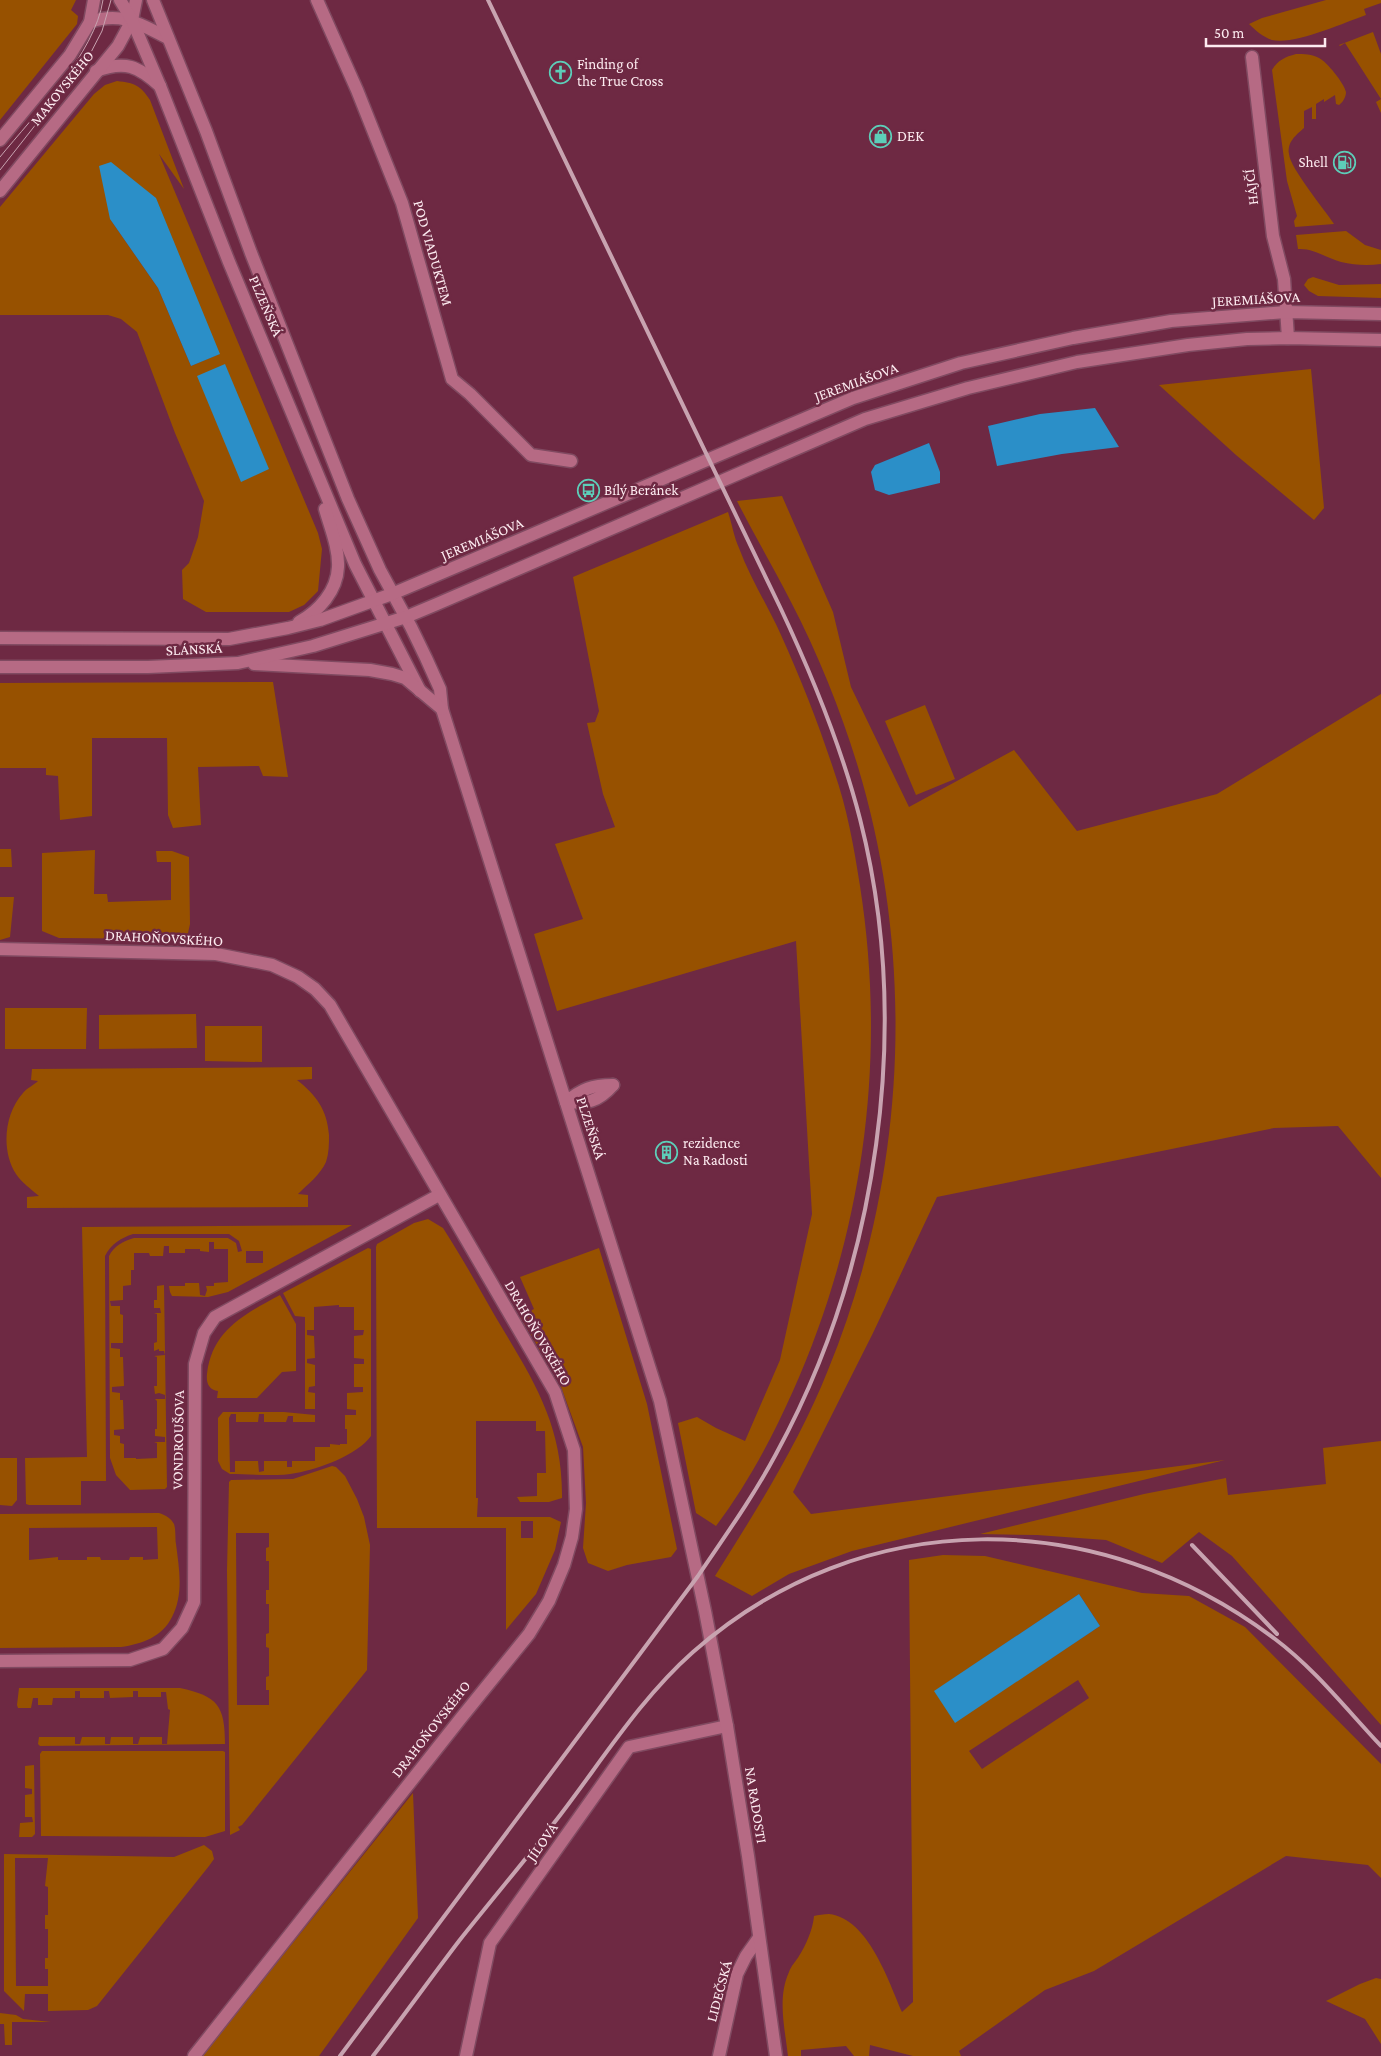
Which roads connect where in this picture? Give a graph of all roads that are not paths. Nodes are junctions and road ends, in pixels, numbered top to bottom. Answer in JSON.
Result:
{"nodes":[{"id":1,"x":94,"y":0,"type":"edge"},
{"id":2,"x":120,"y":0,"type":"edge"},
{"id":3,"x":136,"y":0,"type":"edge"},
{"id":4,"x":153,"y":0,"type":"edge"},
{"id":5,"x":318,"y":0,"type":"edge"},
{"id":6,"x":132,"y":20,"type":"junction"},
{"id":7,"x":90,"y":22,"type":"junction"},
{"id":8,"x":168,"y":38,"type":"junction"},
{"id":9,"x":1252,"y":57,"type":"dead end"},
{"id":10,"x":96,"y":71,"type":"junction"},
{"id":11,"x":160,"y":86,"type":"junction"},
{"id":12,"x":0,"y":140,"type":"edge"},
{"id":13,"x":0,"y":191,"type":"edge"},
{"id":14,"x":1286,"y":312,"type":"junction"},
{"id":15,"x":1381,"y":314,"type":"edge"},
{"id":16,"x":1288,"y":338,"type":"junction"},
{"id":17,"x":1381,"y":340,"type":"edge"},
{"id":18,"x":571,"y":461,"type":"dead end"},
{"id":19,"x":315,"y":468,"type":"junction"},
{"id":20,"x":392,"y":594,"type":"junction"},
{"id":21,"x":373,"y":601,"type":"junction"},
{"id":22,"x":406,"y":617,"type":"junction"},
{"id":23,"x":385,"y":624,"type":"junction"},
{"id":24,"x":288,"y":628,"type":"junction"},
{"id":25,"x":0,"y":638,"type":"edge"},
{"id":26,"x":238,"y":663,"type":"junction"},
{"id":27,"x":0,"y":667,"type":"edge"},
{"id":28,"x":420,"y":691,"type":"junction"},
{"id":29,"x":442,"y":709,"type":"junction"},
{"id":30,"x":0,"y":949,"type":"edge"},
{"id":31,"x":439,"y":1195,"type":"junction"},
{"id":32,"x":695,"y":1561,"type":"joint"},
{"id":33,"x":0,"y":1661,"type":"edge"},
{"id":34,"x":727,"y":1726,"type":"junction"},
{"id":35,"x":758,"y":1940,"type":"junction"},
{"id":36,"x":194,"y":2056,"type":"edge"},
{"id":37,"x":466,"y":2056,"type":"edge"},
{"id":38,"x":719,"y":2056,"type":"edge"},
{"id":39,"x":776,"y":2056,"type":"edge"}],
"edges":[{"from":1,"to":7,"type":"main road","name":"MAKOVSKÉHO"},
{"from":2,"to":6,"type":"main road","name":"PLZEŇSKÁ"},
{"from":3,"to":6,"type":"main road","name":"MAKOVSKÉHO"},
{"from":4,"to":8,"type":"main road","name":"PLZEŇSKÁ"},
{"from":5,"to":18,"type":"main road","name":"POD VIADUKTEM"},
{"from":6,"to":7,"type":"main road"},
{"from":6,"to":8,"type":"main road"},
{"from":6,"to":10,"type":"main road","name":"MAKOVSKÉHO"},
{"from":6,"to":11,"type":"main road","name":"PLZEŇSKÁ"},
{"from":7,"to":12,"type":"main road","name":"MAKOVSKÉHO"},
{"from":8,"to":20,"type":"main road","name":"PLZEŇSKÁ"},
{"from":9,"to":14,"type":"main road","name":"HÁJČÍ"},
{"from":10,"to":11,"type":"main road"},
{"from":10,"to":13,"type":"main road","name":"MAKOVSKÉHO"},
{"from":11,"to":19,"type":"main road","name":"PLZEŇSKÁ"},
{"from":14,"to":15,"type":"main road","name":"JEREMIÁŠOVA"},
{"from":14,"to":16,"type":"main road","name":"HÁJČÍ"},
{"from":14,"to":20,"type":"main road","name":"JEREMIÁŠOVA"},
{"from":16,"to":17,"type":"main road"},
{"from":16,"to":22,"type":"main road"},
{"from":19,"to":21,"type":"main road","name":"PLZEŇSKÁ"},
{"from":19,"to":24,"type":"main road"},
{"from":20,"to":21,"type":"main road","name":"JEREMIÁŠOVA"},
{"from":20,"to":22,"type":"main road","name":"PLZEŇSKÁ"},
{"from":21,"to":23,"type":"main road","name":"PLZEŇSKÁ"},
{"from":21,"to":24,"type":"main road","name":"SLÁNSKÁ"},
{"from":22,"to":23,"type":"main road"},
{"from":22,"to":29,"type":"main road","name":"PLZEŇSKÁ"},
{"from":23,"to":26,"type":"main road","name":"SLÁNSKÁ"},
{"from":23,"to":28,"type":"main road","name":"PLZEŇSKÁ"},
{"from":24,"to":25,"type":"main road","name":"SLÁNSKÁ"},
{"from":26,"to":27,"type":"main road","name":"SLÁNSKÁ"},
{"from":26,"to":28,"type":"main road"},
{"from":28,"to":29,"type":"main road","name":"PLZEŇSKÁ"},
{"from":29,"to":32,"type":"main road","name":"PLZEŇSKÁ"},
{"from":30,"to":31,"type":"main road","name":"DRAHOŇOVSKÉHO"},
{"from":31,"to":33,"type":"main road","name":"VONDROUŠOVA"},
{"from":31,"to":36,"type":"main road","name":"DRAHOŇOVSKÉHO"},
{"from":32,"to":34,"type":"main road","name":"NA RADOSTI"},
{"from":34,"to":35,"type":"main road","name":"NA RADOSTI"},
{"from":34,"to":37,"type":"main road","name":"JÍLOVÁ"},
{"from":35,"to":38,"type":"main road","name":"LIDEČSKÁ"},
{"from":35,"to":39,"type":"main road","name":"NA RADOSTI"}]}
